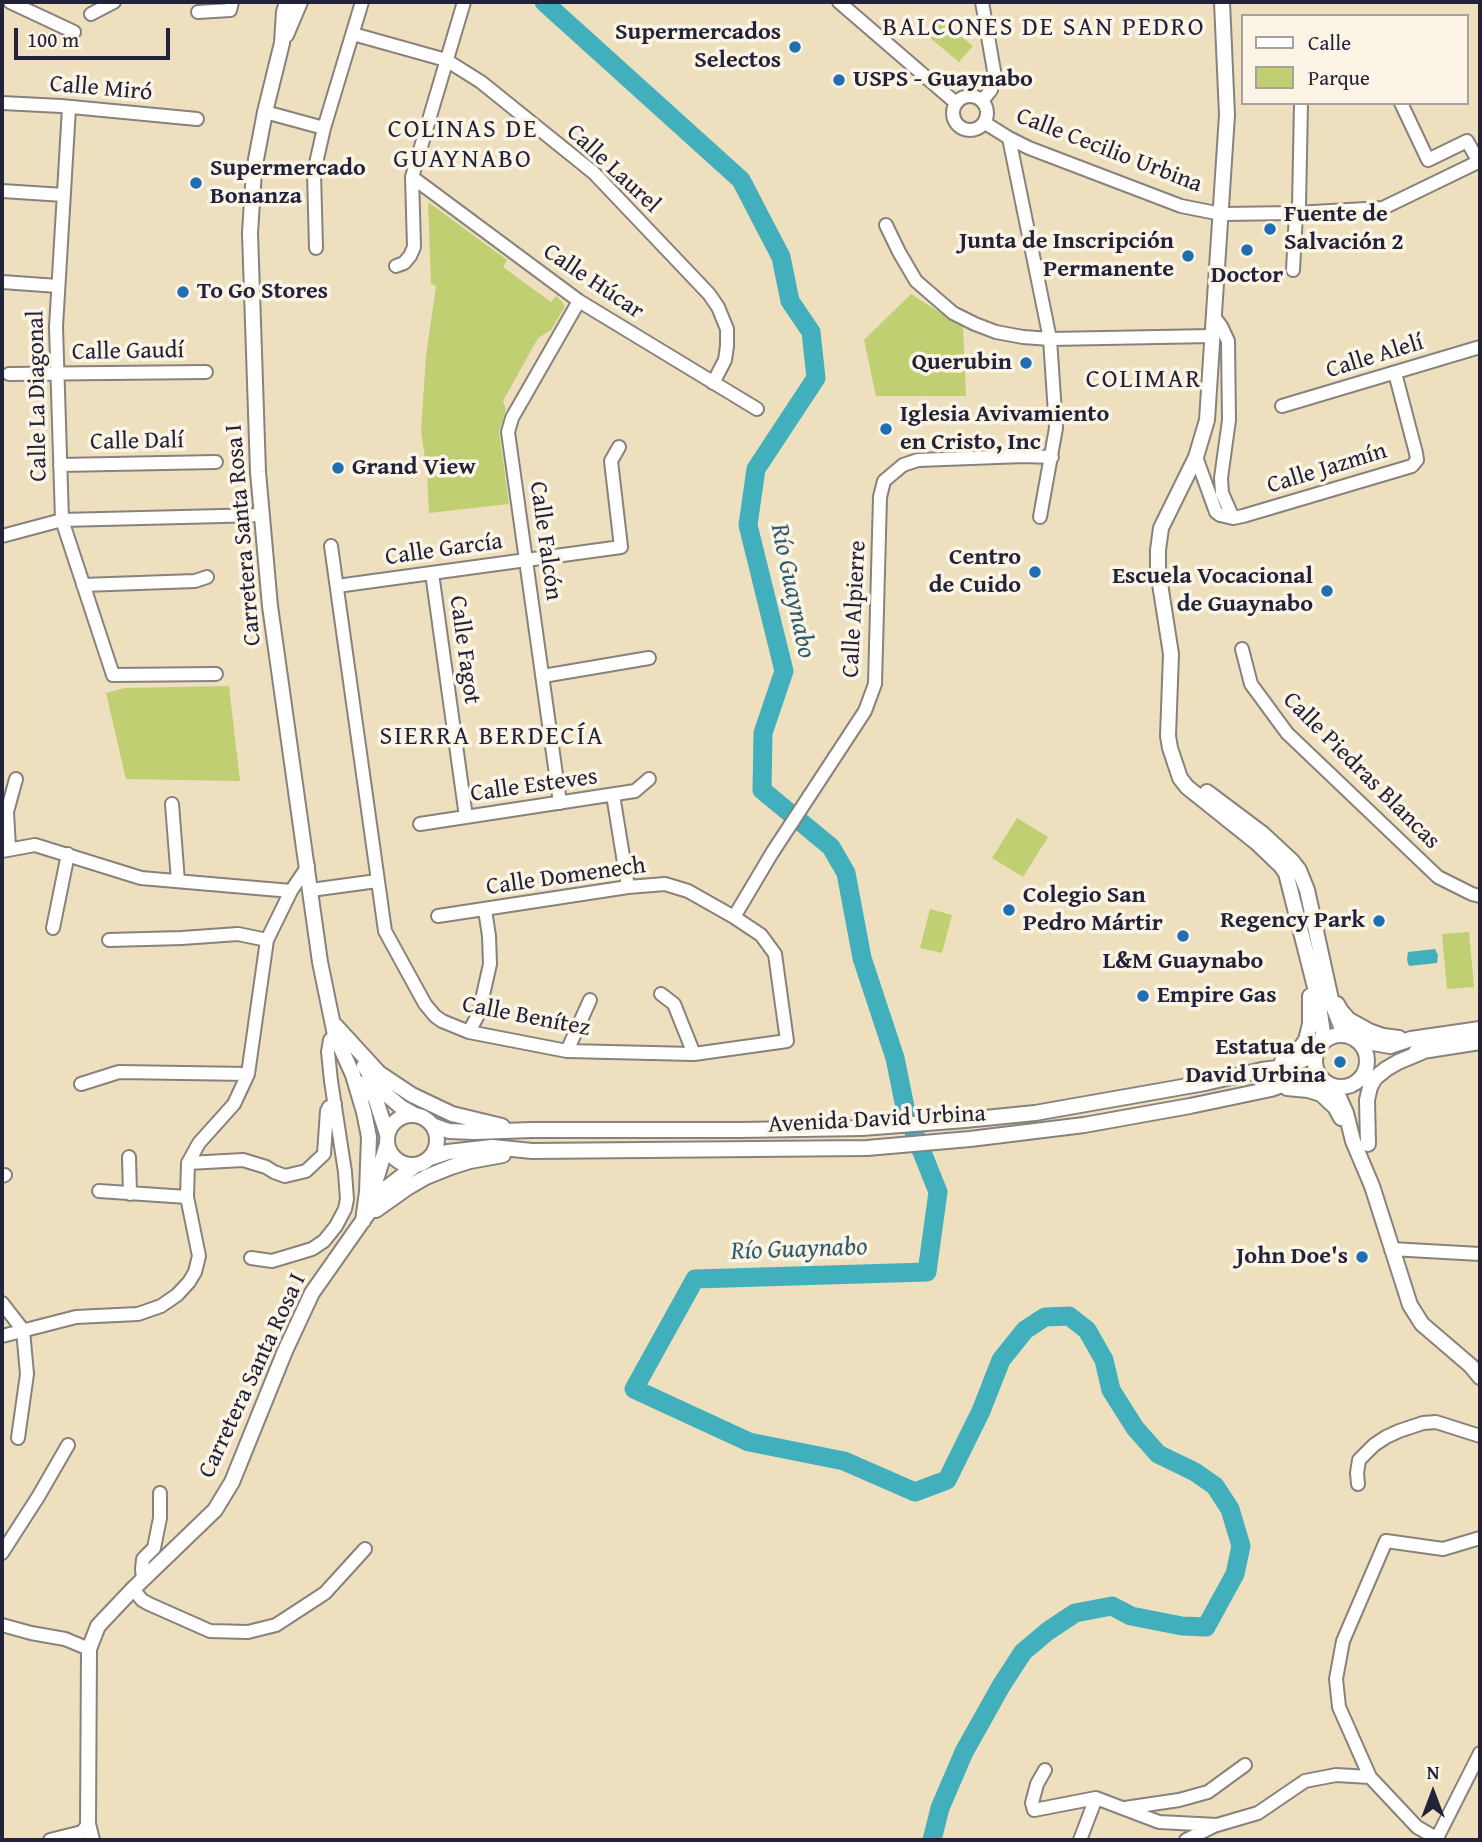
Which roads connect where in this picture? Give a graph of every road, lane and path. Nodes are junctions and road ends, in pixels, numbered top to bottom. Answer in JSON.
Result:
{"nodes":[{"id":1,"x":10,"y":2,"type":"edge"},
{"id":2,"x":114,"y":2,"type":"edge"},
{"id":3,"x":232,"y":2,"type":"edge"},
{"id":4,"x":287,"y":2,"type":"edge"},
{"id":5,"x":300,"y":2,"type":"edge"},
{"id":6,"x":362,"y":2,"type":"edge"},
{"id":7,"x":464,"y":2,"type":"edge"},
{"id":8,"x":839,"y":2,"type":"edge"},
{"id":9,"x":982,"y":2,"type":"edge"},
{"id":10,"x":1222,"y":2,"type":"edge"},
{"id":11,"x":198,"y":12,"type":"dead end"},
{"id":12,"x":91,"y":14,"type":"dead end"},
{"id":13,"x":74,"y":32,"type":"dead end"},
{"id":14,"x":353,"y":34,"type":"junction"},
{"id":15,"x":282,"y":43,"type":"junction"},
{"id":16,"x":446,"y":60,"type":"junction"},
{"id":17,"x":982,"y":101,"type":"junction"},
{"id":18,"x":2,"y":103,"type":"edge"},
{"id":19,"x":956,"y":103,"type":"junction"},
{"id":20,"x":1301,"y":105,"type":"edge"},
{"id":21,"x":1402,"y":105,"type":"edge"},
{"id":22,"x":69,"y":107,"type":"junction"},
{"id":23,"x":265,"y":112,"type":"junction"},
{"id":24,"x":197,"y":118,"type":"dead end"},
{"id":25,"x":985,"y":123,"type":"junction"},
{"id":26,"x":324,"y":128,"type":"junction"},
{"id":27,"x":1009,"y":138,"type":"junction"},
{"id":28,"x":1480,"y":162,"type":"edge"},
{"id":29,"x":412,"y":177,"type":"junction"},
{"id":30,"x":2,"y":191,"type":"edge"},
{"id":31,"x":64,"y":195,"type":"junction"},
{"id":32,"x":1296,"y":213,"type":"junction"},
{"id":33,"x":1221,"y":214,"type":"junction"},
{"id":34,"x":886,"y":225,"type":"dead end"},
{"id":35,"x":316,"y":248,"type":"dead end"},
{"id":36,"x":396,"y":266,"type":"dead end"},
{"id":37,"x":1293,"y":270,"type":"dead end"},
{"id":38,"x":2,"y":282,"type":"edge"},
{"id":39,"x":58,"y":286,"type":"junction"},
{"id":40,"x":579,"y":301,"type":"junction"},
{"id":41,"x":1214,"y":318,"type":"junction"},
{"id":42,"x":1213,"y":336,"type":"junction"},
{"id":43,"x":1050,"y":339,"type":"junction"},
{"id":44,"x":1480,"y":347,"type":"edge"},
{"id":45,"x":206,"y":372,"type":"dead end"},
{"id":46,"x":1395,"y":373,"type":"junction"},
{"id":47,"x":9,"y":374,"type":"dead end"},
{"id":48,"x":57,"y":374,"type":"junction"},
{"id":49,"x":713,"y":383,"type":"junction"},
{"id":50,"x":1282,"y":406,"type":"dead end"},
{"id":51,"x":757,"y":409,"type":"dead end"},
{"id":52,"x":619,"y":447,"type":"dead end"},
{"id":53,"x":1052,"y":457,"type":"junction"},
{"id":54,"x":1196,"y":457,"type":"junction"},
{"id":55,"x":216,"y":462,"type":"dead end"},
{"id":56,"x":60,"y":465,"type":"junction"},
{"id":57,"x":262,"y":515,"type":"junction"},
{"id":58,"x":1040,"y":517,"type":"dead end"},
{"id":59,"x":1233,"y":518,"type":"junction"},
{"id":60,"x":62,"y":520,"type":"junction"},
{"id":61,"x":2,"y":536,"type":"edge"},
{"id":62,"x":331,"y":546,"type":"dead end"},
{"id":63,"x":527,"y":560,"type":"junction"},
{"id":64,"x":432,"y":573,"type":"junction"},
{"id":65,"x":207,"y":577,"type":"dead end"},
{"id":66,"x":83,"y":584,"type":"junction"},
{"id":67,"x":337,"y":586,"type":"junction"},
{"id":68,"x":1242,"y":649,"type":"dead end"},
{"id":69,"x":649,"y":658,"type":"dead end"},
{"id":70,"x":216,"y":674,"type":"dead end"},
{"id":71,"x":543,"y":676,"type":"junction"},
{"id":72,"x":1176,"y":765,"type":"junction"},
{"id":73,"x":16,"y":779,"type":"dead end"},
{"id":74,"x":649,"y":779,"type":"dead end"},
{"id":75,"x":613,"y":795,"type":"junction"},
{"id":76,"x":560,"y":803,"type":"junction"},
{"id":77,"x":172,"y":804,"type":"dead end"},
{"id":78,"x":466,"y":817,"type":"junction"},
{"id":79,"x":420,"y":824,"type":"dead end"},
{"id":80,"x":5,"y":849,"type":"edge"},
{"id":81,"x":68,"y":854,"type":"junction"},
{"id":82,"x":307,"y":866,"type":"junction"},
{"id":83,"x":178,"y":881,"type":"junction"},
{"id":84,"x":377,"y":881,"type":"junction"},
{"id":85,"x":628,"y":887,"type":"junction"},
{"id":86,"x":311,"y":890,"type":"junction"},
{"id":87,"x":292,"y":891,"type":"junction"},
{"id":88,"x":1480,"y":896,"type":"edge"},
{"id":89,"x":485,"y":910,"type":"junction"},
{"id":90,"x":438,"y":916,"type":"dead end"},
{"id":91,"x":734,"y":917,"type":"junction"},
{"id":92,"x":53,"y":928,"type":"dead end"},
{"id":93,"x":109,"y":940,"type":"dead end"},
{"id":94,"x":267,"y":940,"type":"junction"},
{"id":95,"x":1310,"y":966,"type":"junction"},
{"id":96,"x":1329,"y":990,"type":"junction"},
{"id":97,"x":661,"y":994,"type":"dead end"},
{"id":98,"x":590,"y":1000,"type":"dead end"},
{"id":99,"x":1480,"y":1028,"type":"edge"},
{"id":100,"x":334,"y":1029,"type":"junction"},
{"id":101,"x":469,"y":1032,"type":"junction"},
{"id":102,"x":1352,"y":1038,"type":"junction"},
{"id":103,"x":1411,"y":1039,"type":"junction"},
{"id":104,"x":1480,"y":1042,"type":"edge"},
{"id":105,"x":1319,"y":1049,"type":"junction"},
{"id":106,"x":567,"y":1051,"type":"junction"},
{"id":107,"x":1422,"y":1052,"type":"junction"},
{"id":108,"x":694,"y":1054,"type":"junction"},
{"id":109,"x":1262,"y":1070,"type":"junction"},
{"id":110,"x":248,"y":1074,"type":"junction"},
{"id":111,"x":1363,"y":1074,"type":"junction"},
{"id":112,"x":1329,"y":1083,"type":"junction"},
{"id":113,"x":81,"y":1084,"type":"dead end"},
{"id":114,"x":1271,"y":1089,"type":"junction"},
{"id":115,"x":335,"y":1104,"type":"junction"},
{"id":116,"x":415,"y":1115,"type":"junction"},
{"id":117,"x":432,"y":1125,"type":"junction"},
{"id":118,"x":531,"y":1130,"type":"junction"},
{"id":119,"x":387,"y":1139,"type":"junction"},
{"id":120,"x":1353,"y":1142,"type":"junction"},
{"id":121,"x":1368,"y":1143,"type":"junction"},
{"id":122,"x":532,"y":1151,"type":"junction"},
{"id":123,"x":129,"y":1157,"type":"dead end"},
{"id":124,"x":423,"y":1162,"type":"junction"},
{"id":125,"x":188,"y":1163,"type":"junction"},
{"id":126,"x":1371,"y":1186,"type":"junction"},
{"id":127,"x":99,"y":1191,"type":"dead end"},
{"id":128,"x":130,"y":1194,"type":"junction"},
{"id":129,"x":187,"y":1197,"type":"junction"},
{"id":130,"x":363,"y":1221,"type":"junction"},
{"id":131,"x":1391,"y":1249,"type":"junction"},
{"id":132,"x":1480,"y":1254,"type":"edge"},
{"id":133,"x":251,"y":1258,"type":"dead end"},
{"id":134,"x":2,"y":1303,"type":"edge"},
{"id":135,"x":23,"y":1329,"type":"junction"},
{"id":136,"x":2,"y":1336,"type":"edge"},
{"id":137,"x":1480,"y":1377,"type":"edge"},
{"id":138,"x":1480,"y":1436,"type":"edge"},
{"id":139,"x":18,"y":1438,"type":"dead end"},
{"id":140,"x":68,"y":1445,"type":"dead end"},
{"id":141,"x":1358,"y":1484,"type":"dead end"},
{"id":142,"x":160,"y":1493,"type":"dead end"},
{"id":143,"x":1480,"y":1538,"type":"edge"},
{"id":144,"x":365,"y":1549,"type":"dead end"},
{"id":145,"x":2,"y":1553,"type":"edge"},
{"id":146,"x":138,"y":1584,"type":"junction"},
{"id":147,"x":2,"y":1625,"type":"edge"},
{"id":148,"x":89,"y":1649,"type":"junction"},
{"id":149,"x":1480,"y":1753,"type":"edge"},
{"id":150,"x":1245,"y":1765,"type":"dead end"},
{"id":151,"x":1045,"y":1770,"type":"dead end"},
{"id":152,"x":1370,"y":1777,"type":"junction"},
{"id":153,"x":1096,"y":1798,"type":"junction"},
{"id":154,"x":1125,"y":1808,"type":"junction"},
{"id":155,"x":89,"y":1824,"type":"junction"},
{"id":156,"x":1217,"y":1825,"type":"junction"},
{"id":157,"x":1436,"y":1839,"type":"edge"},
{"id":158,"x":50,"y":1840,"type":"edge"},
{"id":159,"x":92,"y":1840,"type":"edge"},
{"id":160,"x":1080,"y":1840,"type":"edge"},
{"id":161,"x":1186,"y":1840,"type":"edge"}],
"edges":[{"from":1,"to":13,"type":"street"},
{"from":2,"to":12,"type":"street"},
{"from":3,"to":11,"type":"street"},
{"from":4,"to":15,"type":"street","name":"Carretera Santa Rosa I"},
{"from":5,"to":15,"type":"street","name":"Carretera Santa Rosa I"},
{"from":6,"to":14,"type":"street"},
{"from":7,"to":16,"type":"street"},
{"from":8,"to":19,"type":"street","name":"Calle Cecilio Urbina"},
{"from":9,"to":17,"type":"street"},
{"from":10,"to":33,"type":"street"},
{"from":14,"to":16,"type":"street","name":"Calle Laurel"},
{"from":14,"to":26,"type":"street"},
{"from":15,"to":23,"type":"street","name":"Carretera Santa Rosa I"},
{"from":16,"to":29,"type":"street"},
{"from":16,"to":49,"type":"street","name":"Calle Laurel"},
{"from":17,"to":19,"type":"street"},
{"from":17,"to":25,"type":"street","name":"Calle Cecilio Urbina"},
{"from":18,"to":22,"type":"street","name":"Calle Miró"},
{"from":19,"to":25,"type":"street","name":"Calle Cecilio Urbina"},
{"from":20,"to":32,"type":"street"},
{"from":21,"to":28,"type":"street"},
{"from":22,"to":24,"type":"street","name":"Calle Miró"},
{"from":22,"to":31,"type":"street","name":"Calle La Diagonal"},
{"from":23,"to":26,"type":"street"},
{"from":23,"to":57,"type":"street","name":"Carretera Santa Rosa I"},
{"from":25,"to":27,"type":"street","name":"Calle Cecilio Urbina"},
{"from":26,"to":35,"type":"street"},
{"from":27,"to":33,"type":"street","name":"Calle Cecilio Urbina"},
{"from":27,"to":43,"type":"street"},
{"from":28,"to":32,"type":"street","name":"Calle Cecilio Urbina"},
{"from":29,"to":36,"type":"street"},
{"from":29,"to":40,"type":"street","name":"Calle Húcar"},
{"from":30,"to":31,"type":"street"},
{"from":31,"to":39,"type":"street","name":"Calle La Diagonal"},
{"from":32,"to":33,"type":"street","name":"Calle Cecilio Urbina"},
{"from":32,"to":37,"type":"street"},
{"from":33,"to":41,"type":"street"},
{"from":34,"to":43,"type":"street"},
{"from":38,"to":39,"type":"street"},
{"from":39,"to":48,"type":"street","name":"Calle La Diagonal"},
{"from":40,"to":49,"type":"street","name":"Calle Húcar"},
{"from":40,"to":63,"type":"street","name":"Calle Falcón"},
{"from":41,"to":42,"type":"street"},
{"from":41,"to":59,"type":"street"},
{"from":42,"to":43,"type":"street"},
{"from":42,"to":54,"type":"street"},
{"from":43,"to":53,"type":"street"},
{"from":44,"to":46,"type":"street","name":"Calle Alelí"},
{"from":45,"to":48,"type":"street","name":"Calle Gaudí"},
{"from":46,"to":50,"type":"street","name":"Calle Alelí"},
{"from":46,"to":59,"type":"street","name":"Calle Jazmín"},
{"from":47,"to":48,"type":"street","name":"Calle Gaudí"},
{"from":48,"to":56,"type":"street","name":"Calle La Diagonal"},
{"from":49,"to":51,"type":"street","name":"Calle Húcar"},
{"from":52,"to":63,"type":"street","name":"Calle García"},
{"from":53,"to":58,"type":"street"},
{"from":53,"to":91,"type":"street","name":"Calle Alpierre"},
{"from":54,"to":59,"type":"street"},
{"from":54,"to":72,"type":"street"},
{"from":55,"to":56,"type":"street","name":"Calle Dalí"},
{"from":56,"to":60,"type":"street","name":"Calle La Diagonal"},
{"from":57,"to":60,"type":"street"},
{"from":57,"to":82,"type":"street","name":"Carretera Santa Rosa I"},
{"from":60,"to":61,"type":"street"},
{"from":60,"to":66,"type":"street","name":"Calle La Diagonal"},
{"from":62,"to":67,"type":"street","name":"Calle Benítez"},
{"from":63,"to":64,"type":"street","name":"Calle García"},
{"from":63,"to":71,"type":"street","name":"Calle Falcón"},
{"from":64,"to":67,"type":"street","name":"Calle García"},
{"from":64,"to":78,"type":"street","name":"Calle Fagot"},
{"from":65,"to":66,"type":"street"},
{"from":66,"to":70,"type":"street","name":"Calle La Diagonal"},
{"from":67,"to":84,"type":"street","name":"Calle Benítez"},
{"from":68,"to":88,"type":"street","name":"Calle Piedras Blancas"},
{"from":69,"to":71,"type":"street"},
{"from":71,"to":76,"type":"street","name":"Calle Falcón"},
{"from":72,"to":95,"type":"street"},
{"from":72,"to":96,"type":"street"},
{"from":73,"to":80,"type":"street"},
{"from":74,"to":75,"type":"street","name":"Calle Esteves"},
{"from":75,"to":76,"type":"street","name":"Calle Esteves"},
{"from":75,"to":85,"type":"street"},
{"from":76,"to":78,"type":"street","name":"Calle Esteves"},
{"from":77,"to":83,"type":"street"},
{"from":78,"to":79,"type":"street","name":"Calle Esteves"},
{"from":80,"to":81,"type":"street"},
{"from":81,"to":83,"type":"street"},
{"from":81,"to":92,"type":"street"},
{"from":82,"to":86,"type":"street","name":"Carretera Santa Rosa I"},
{"from":82,"to":87,"type":"street"},
{"from":83,"to":87,"type":"street"},
{"from":84,"to":86,"type":"street"},
{"from":84,"to":101,"type":"street","name":"Calle Benítez"},
{"from":85,"to":89,"type":"street","name":"Calle Domenech"},
{"from":85,"to":91,"type":"street","name":"Calle Domenech"},
{"from":86,"to":100,"type":"street","name":"Carretera Santa Rosa I"},
{"from":87,"to":94,"type":"street"},
{"from":89,"to":90,"type":"street","name":"Calle Domenech"},
{"from":89,"to":101,"type":"street"},
{"from":91,"to":108,"type":"street","name":"Calle Benítez"},
{"from":93,"to":94,"type":"street"},
{"from":94,"to":110,"type":"street"},
{"from":95,"to":105,"type":"street"},
{"from":95,"to":109,"type":"street"},
{"from":96,"to":102,"type":"street"},
{"from":96,"to":103,"type":"street"},
{"from":97,"to":108,"type":"street"},
{"from":98,"to":106,"type":"street"},
{"from":99,"to":103,"type":"street"},
{"from":100,"to":115,"type":"street"},
{"from":100,"to":116,"type":"street","name":"Carretera Santa Rosa I"},
{"from":100,"to":118,"type":"street"},
{"from":100,"to":119,"type":"street","name":"Carretera Santa Rosa I"},
{"from":100,"to":130,"type":"street","name":"Carretera Santa Rosa I"},
{"from":101,"to":106,"type":"street","name":"Calle Benítez"},
{"from":102,"to":103,"type":"street"},
{"from":102,"to":105,"type":"street"},
{"from":102,"to":111,"type":"street"},
{"from":104,"to":107,"type":"street"},
{"from":105,"to":109,"type":"street","name":"Avenida David Urbina"},
{"from":105,"to":112,"type":"street"},
{"from":106,"to":108,"type":"street","name":"Calle Benítez"},
{"from":107,"to":111,"type":"street"},
{"from":107,"to":121,"type":"street"},
{"from":109,"to":118,"type":"street","name":"Avenida David Urbina"},
{"from":110,"to":113,"type":"street"},
{"from":110,"to":125,"type":"street"},
{"from":111,"to":112,"type":"street"},
{"from":111,"to":121,"type":"street"},
{"from":112,"to":114,"type":"street","name":"Avenida David Urbina"},
{"from":112,"to":120,"type":"street"},
{"from":114,"to":120,"type":"street"},
{"from":114,"to":122,"type":"street","name":"Avenida David Urbina"},
{"from":115,"to":125,"type":"street"},
{"from":115,"to":133,"type":"street"},
{"from":116,"to":117,"type":"street"},
{"from":116,"to":119,"type":"street"},
{"from":117,"to":118,"type":"street","name":"Avenida David Urbina"},
{"from":117,"to":124,"type":"street"},
{"from":119,"to":124,"type":"street"},
{"from":119,"to":130,"type":"street"},
{"from":120,"to":126,"type":"street"},
{"from":121,"to":126,"type":"street"},
{"from":122,"to":124,"type":"street","name":"Avenida David Urbina"},
{"from":122,"to":130,"type":"street"},
{"from":123,"to":128,"type":"street"},
{"from":124,"to":130,"type":"street"},
{"from":125,"to":129,"type":"street"},
{"from":126,"to":131,"type":"street"},
{"from":127,"to":128,"type":"street"},
{"from":128,"to":129,"type":"street"},
{"from":129,"to":135,"type":"street"},
{"from":130,"to":146,"type":"street","name":"Carretera Santa Rosa I"},
{"from":131,"to":132,"type":"street"},
{"from":131,"to":137,"type":"street"},
{"from":134,"to":135,"type":"street"},
{"from":135,"to":136,"type":"street"},
{"from":135,"to":139,"type":"street"},
{"from":138,"to":141,"type":"street"},
{"from":140,"to":145,"type":"street"},
{"from":142,"to":146,"type":"street"},
{"from":143,"to":152,"type":"street"},
{"from":144,"to":146,"type":"street"},
{"from":146,"to":148,"type":"street","name":"Carretera Santa Rosa I"},
{"from":147,"to":148,"type":"street"},
{"from":148,"to":155,"type":"street","name":"Carretera Santa Rosa I"},
{"from":149,"to":157,"type":"street"},
{"from":150,"to":154,"type":"street"},
{"from":151,"to":153,"type":"street"},
{"from":152,"to":156,"type":"street"},
{"from":152,"to":157,"type":"street"},
{"from":153,"to":154,"type":"street"},
{"from":153,"to":160,"type":"street"},
{"from":154,"to":156,"type":"street"},
{"from":155,"to":158,"type":"street"},
{"from":155,"to":159,"type":"street","name":"Carretera Santa Rosa I"},
{"from":156,"to":161,"type":"street"}]}
